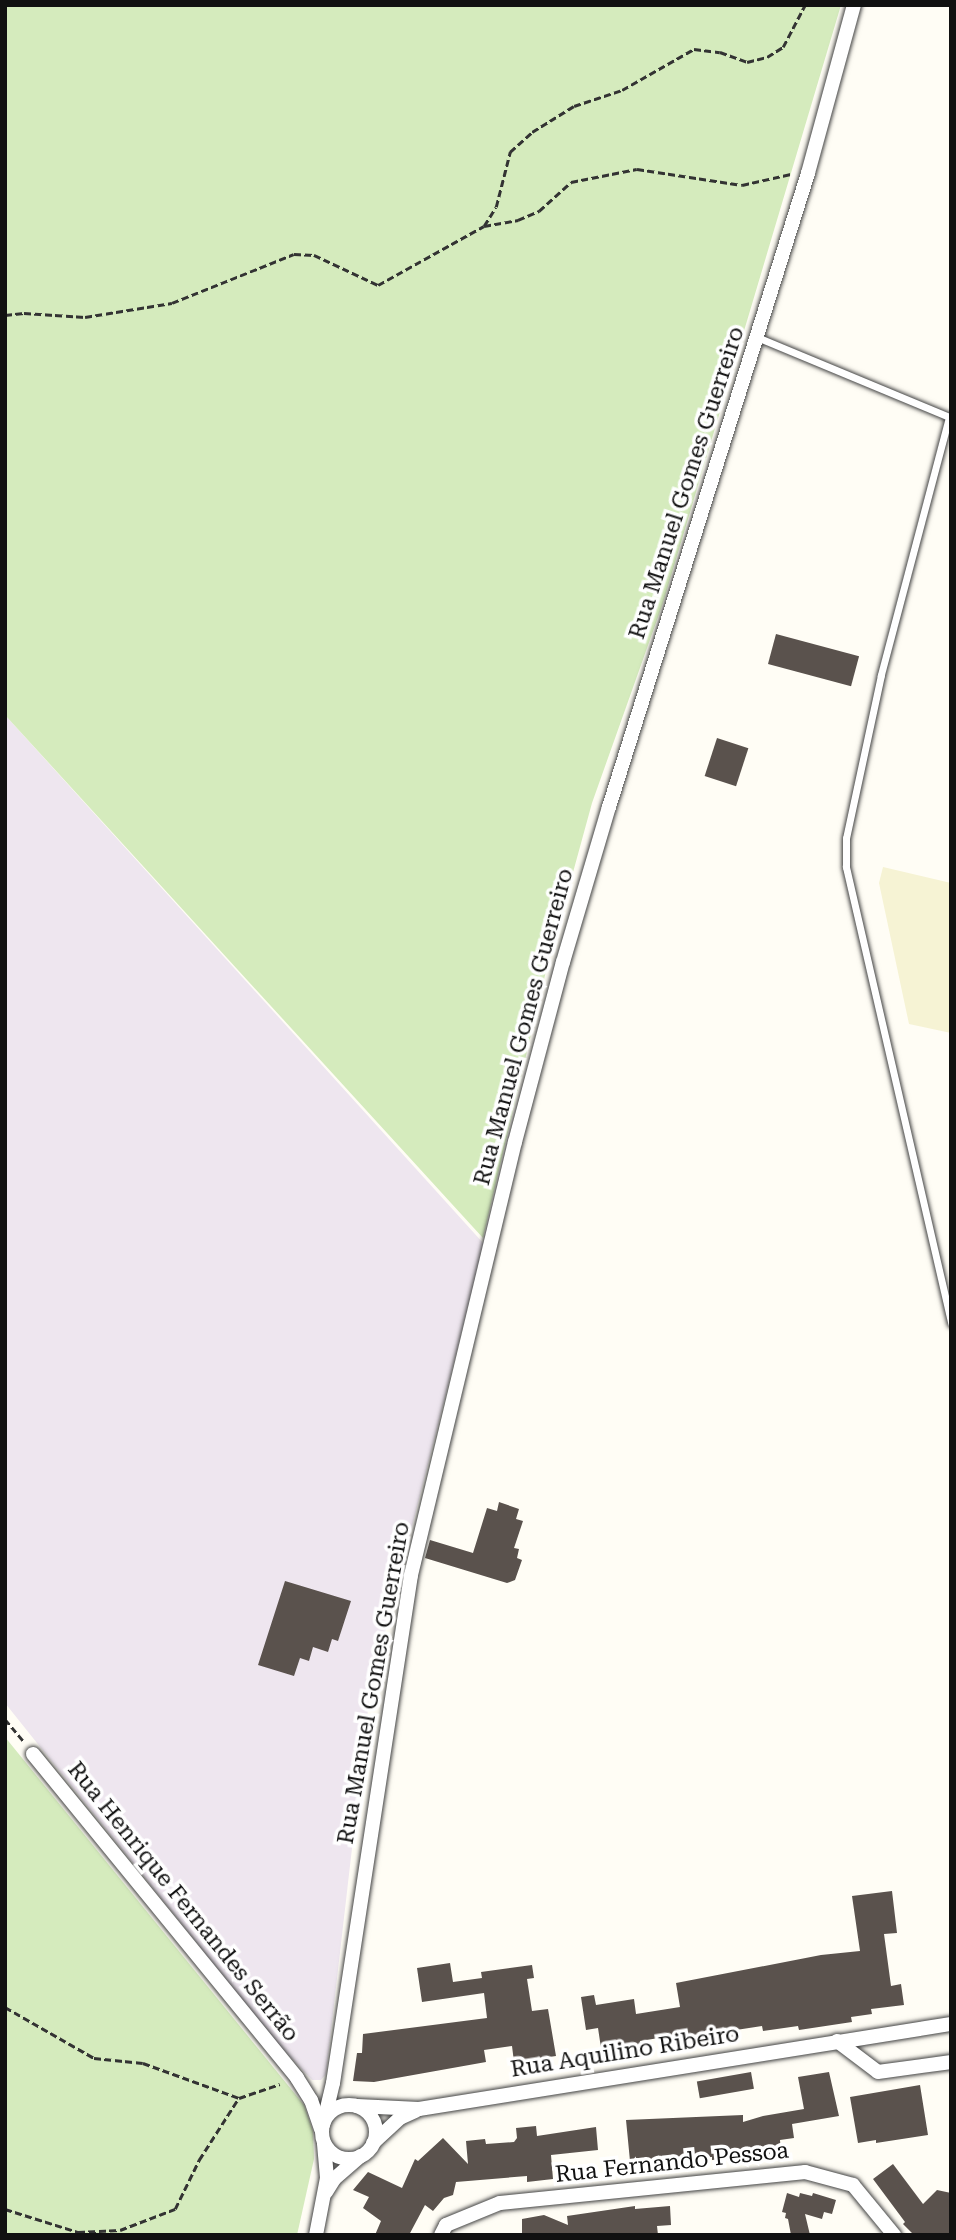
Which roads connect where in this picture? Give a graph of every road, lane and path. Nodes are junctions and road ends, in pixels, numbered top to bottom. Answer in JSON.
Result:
{"nodes":[{"id":1,"x":805,"y":5,"type":"edge"},
{"id":2,"x":854,"y":5,"type":"edge"},
{"id":3,"x":808,"y":173,"type":"junction"},
{"id":4,"x":484,"y":226,"type":"junction"},
{"id":5,"x":5,"y":315,"type":"edge"},
{"id":6,"x":757,"y":337,"type":"junction"},
{"id":7,"x":951,"y":1324,"type":"edge"},
{"id":8,"x":5,"y":1719,"type":"edge"},
{"id":9,"x":38,"y":1755,"type":"joint"},
{"id":10,"x":5,"y":2007,"type":"edge"},
{"id":11,"x":951,"y":2024,"type":"edge"},
{"id":12,"x":837,"y":2041,"type":"junction"},
{"id":13,"x":951,"y":2062,"type":"edge"},
{"id":14,"x":297,"y":2078,"type":"junction"},
{"id":15,"x":338,"y":2097,"type":"junction"},
{"id":16,"x":239,"y":2098,"type":"junction"},
{"id":17,"x":419,"y":2109,"type":"junction"},
{"id":18,"x":323,"y":2133,"type":"junction"},
{"id":19,"x":373,"y":2144,"type":"junction"},
{"id":20,"x":362,"y":2155,"type":"junction"},
{"id":21,"x":325,"y":2193,"type":"junction"},
{"id":22,"x":5,"y":2209,"type":"edge"},
{"id":23,"x":316,"y":2235,"type":"edge"},
{"id":24,"x":441,"y":2235,"type":"edge"},
{"id":25,"x":894,"y":2235,"type":"edge"}],
"edges":[{"from":1,"to":4,"type":"path"},
{"from":2,"to":3,"type":"street","name":"Rua Manuel Gomes Guerreiro"},
{"from":3,"to":4,"type":"path"},
{"from":3,"to":6,"type":"street","name":"Rua Manuel Gomes Guerreiro"},
{"from":4,"to":5,"type":"path"},
{"from":6,"to":7,"type":"lane"},
{"from":6,"to":15,"type":"street","name":"Rua Manuel Gomes Guerreiro"},
{"from":8,"to":9,"type":"path"},
{"from":9,"to":14,"type":"street","name":"Rua Henrique Fernandes Serrão"},
{"from":10,"to":16,"type":"path"},
{"from":11,"to":12,"type":"street","name":"Rua Aquilino Ribeiro"},
{"from":12,"to":13,"type":"street"},
{"from":12,"to":17,"type":"street","name":"Rua Aquilino Ribeiro"},
{"from":14,"to":15,"type":"street"},
{"from":14,"to":16,"type":"path"},
{"from":14,"to":18,"type":"street"},
{"from":15,"to":17,"type":"street"},
{"from":15,"to":18,"type":"street"},
{"from":15,"to":18,"type":"street"},
{"from":15,"to":19,"type":"street"},
{"from":16,"to":22,"type":"path"},
{"from":17,"to":19,"type":"street"},
{"from":18,"to":20,"type":"street"},
{"from":18,"to":21,"type":"street"},
{"from":19,"to":20,"type":"street"},
{"from":20,"to":21,"type":"street"},
{"from":21,"to":23,"type":"street"},
{"from":24,"to":25,"type":"street","name":"Rua Fernando Pessoa"}]}
